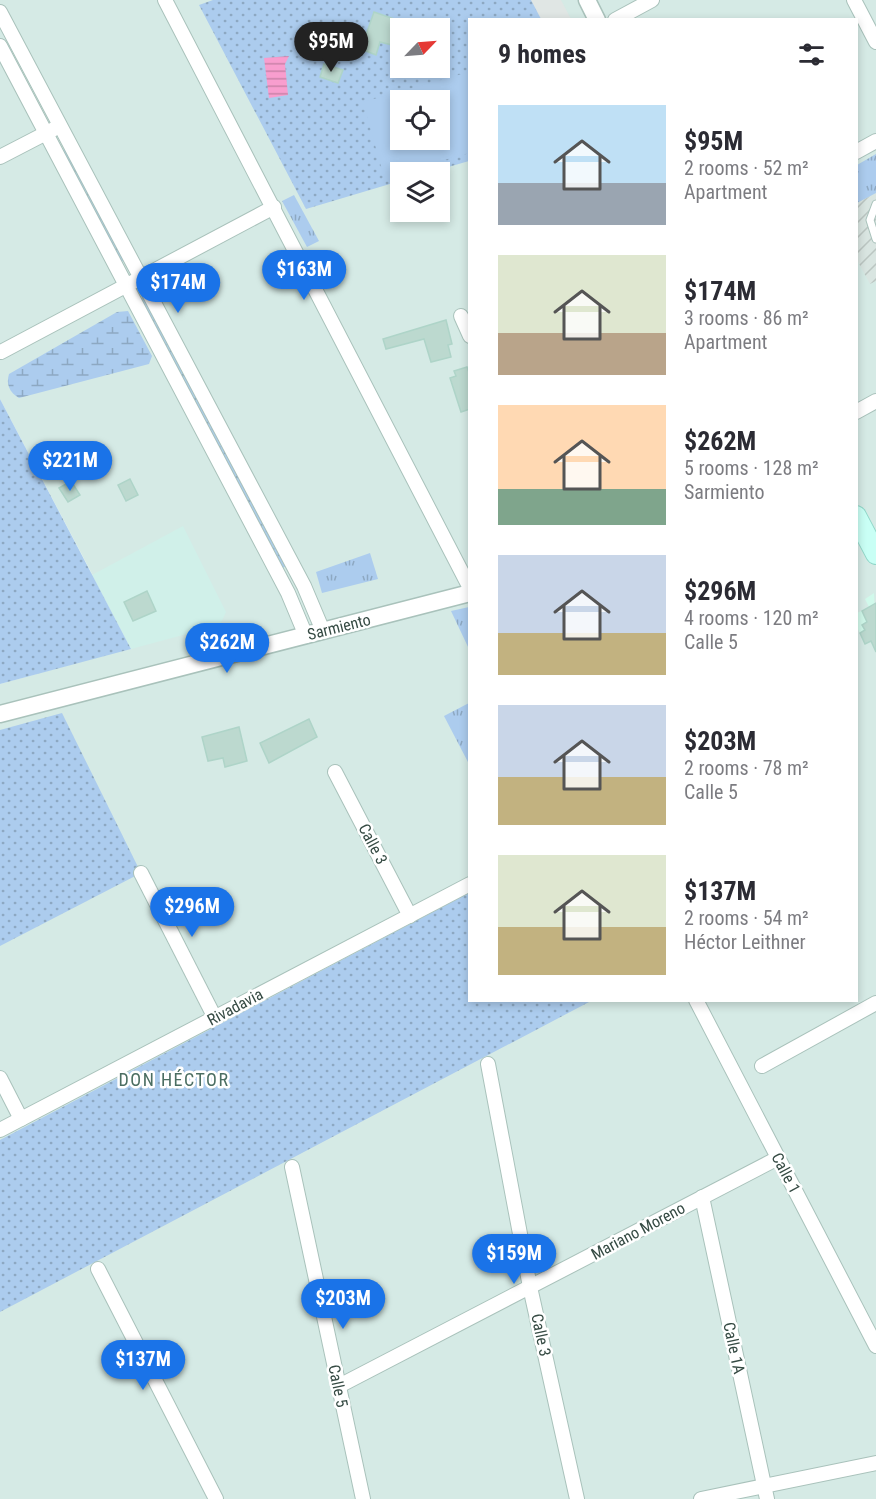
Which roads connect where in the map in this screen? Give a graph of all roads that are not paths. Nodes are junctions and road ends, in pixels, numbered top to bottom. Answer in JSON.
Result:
{"nodes":[{"id":1,"x":165,"y":0,"type":"edge"},
{"id":2,"x":587,"y":0,"type":"edge"},
{"id":3,"x":652,"y":0,"type":"edge"},
{"id":4,"x":854,"y":0,"type":"edge"},
{"id":5,"x":0,"y":12,"type":"edge"},
{"id":6,"x":596,"y":18,"type":"edge"},
{"id":7,"x":619,"y":18,"type":"edge"},
{"id":8,"x":876,"y":42,"type":"edge"},
{"id":9,"x":0,"y":46,"type":"edge"},
{"id":10,"x":60,"y":126,"type":"junction"},
{"id":11,"x":46,"y":133,"type":"junction"},
{"id":12,"x":876,"y":141,"type":"edge"},
{"id":13,"x":858,"y":151,"type":"edge"},
{"id":14,"x":0,"y":157,"type":"edge"},
{"id":15,"x":876,"y":204,"type":"edge"},
{"id":16,"x":274,"y":207,"type":"junction"},
{"id":17,"x":876,"y":240,"type":"edge"},
{"id":18,"x":141,"y":278,"type":"junction"},
{"id":19,"x":126,"y":286,"type":"junction"},
{"id":20,"x":461,"y":316,"type":"dead end"},
{"id":21,"x":468,"y":332,"type":"edge"},
{"id":22,"x":1,"y":352,"type":"edge"},
{"id":23,"x":876,"y":401,"type":"edge"},
{"id":24,"x":858,"y":411,"type":"edge"},
{"id":25,"x":858,"y":520,"type":"edge"},
{"id":26,"x":876,"y":554,"type":"edge"},
{"id":27,"x":298,"y":576,"type":"junction"},
{"id":28,"x":283,"y":583,"type":"junction"},
{"id":29,"x":468,"y":584,"type":"edge"},
{"id":30,"x":468,"y":594,"type":"edge"},
{"id":31,"x":323,"y":631,"type":"junction"},
{"id":32,"x":306,"y":636,"type":"junction"},
{"id":33,"x":0,"y":714,"type":"edge"},
{"id":34,"x":335,"y":772,"type":"dead end"},
{"id":35,"x":141,"y":873,"type":"dead end"},
{"id":36,"x":468,"y":885,"type":"edge"},
{"id":37,"x":410,"y":916,"type":"junction"},
{"id":38,"x":697,"y":1002,"type":"edge"},
{"id":39,"x":876,"y":1003,"type":"edge"},
{"id":40,"x":215,"y":1018,"type":"junction"},
{"id":41,"x":488,"y":1064,"type":"dead end"},
{"id":42,"x":762,"y":1066,"type":"dead end"},
{"id":43,"x":0,"y":1078,"type":"edge"},
{"id":44,"x":21,"y":1119,"type":"junction"},
{"id":45,"x":0,"y":1130,"type":"edge"},
{"id":46,"x":778,"y":1158,"type":"junction"},
{"id":47,"x":292,"y":1167,"type":"dead end"},
{"id":48,"x":702,"y":1197,"type":"junction"},
{"id":49,"x":98,"y":1269,"type":"dead end"},
{"id":50,"x":530,"y":1287,"type":"junction"},
{"id":51,"x":876,"y":1346,"type":"edge"},
{"id":52,"x":339,"y":1386,"type":"junction"},
{"id":53,"x":876,"y":1463,"type":"edge"},
{"id":54,"x":765,"y":1492,"type":"edge"},
{"id":55,"x":216,"y":1499,"type":"edge"},
{"id":56,"x":363,"y":1499,"type":"edge"},
{"id":57,"x":577,"y":1499,"type":"edge"},
{"id":58,"x":701,"y":1499,"type":"edge"}],
"edges":[{"from":1,"to":16,"type":"street"},
{"from":2,"to":6,"type":"street"},
{"from":3,"to":7,"type":"street"},
{"from":4,"to":8,"type":"street"},
{"from":5,"to":10,"type":"street"},
{"from":9,"to":11,"type":"street"},
{"from":10,"to":11,"type":"street"},
{"from":10,"to":18,"type":"street"},
{"from":11,"to":14,"type":"street"},
{"from":11,"to":19,"type":"street"},
{"from":12,"to":13,"type":"street"},
{"from":15,"to":17,"type":"lane"},
{"from":16,"to":18,"type":"street"},
{"from":16,"to":29,"type":"street"},
{"from":18,"to":19,"type":"street"},
{"from":18,"to":27,"type":"street"},
{"from":19,"to":22,"type":"street"},
{"from":19,"to":28,"type":"street"},
{"from":20,"to":21,"type":"street"},
{"from":23,"to":24,"type":"street"},
{"from":25,"to":26,"type":"main road"},
{"from":27,"to":28,"type":"lane"},
{"from":27,"to":31,"type":"street"},
{"from":28,"to":32,"type":"street"},
{"from":30,"to":31,"type":"street","name":"Sarmiento"},
{"from":31,"to":32,"type":"street","name":"Sarmiento"},
{"from":32,"to":33,"type":"street","name":"Sarmiento"},
{"from":34,"to":37,"type":"street","name":"Calle 3"},
{"from":35,"to":40,"type":"street"},
{"from":36,"to":37,"type":"street","name":"Rivadavia"},
{"from":37,"to":40,"type":"street","name":"Rivadavia"},
{"from":38,"to":46,"type":"street","name":"Calle 1"},
{"from":39,"to":42,"type":"street"},
{"from":40,"to":44,"type":"street","name":"Rivadavia"},
{"from":41,"to":50,"type":"street","name":"Calle 3"},
{"from":43,"to":44,"type":"street"},
{"from":44,"to":45,"type":"street","name":"Rivadavia"},
{"from":46,"to":48,"type":"street","name":"Mariano Moreno"},
{"from":46,"to":51,"type":"street","name":"Calle 1"},
{"from":47,"to":52,"type":"street","name":"Calle 5"},
{"from":48,"to":50,"type":"street","name":"Mariano Moreno"},
{"from":48,"to":54,"type":"street","name":"Calle 1A"},
{"from":49,"to":55,"type":"street"},
{"from":50,"to":52,"type":"street","name":"Mariano Moreno"},
{"from":50,"to":57,"type":"street","name":"Calle 3"},
{"from":52,"to":56,"type":"street","name":"Calle 5"},
{"from":53,"to":54,"type":"street"},
{"from":54,"to":58,"type":"street"}]}
